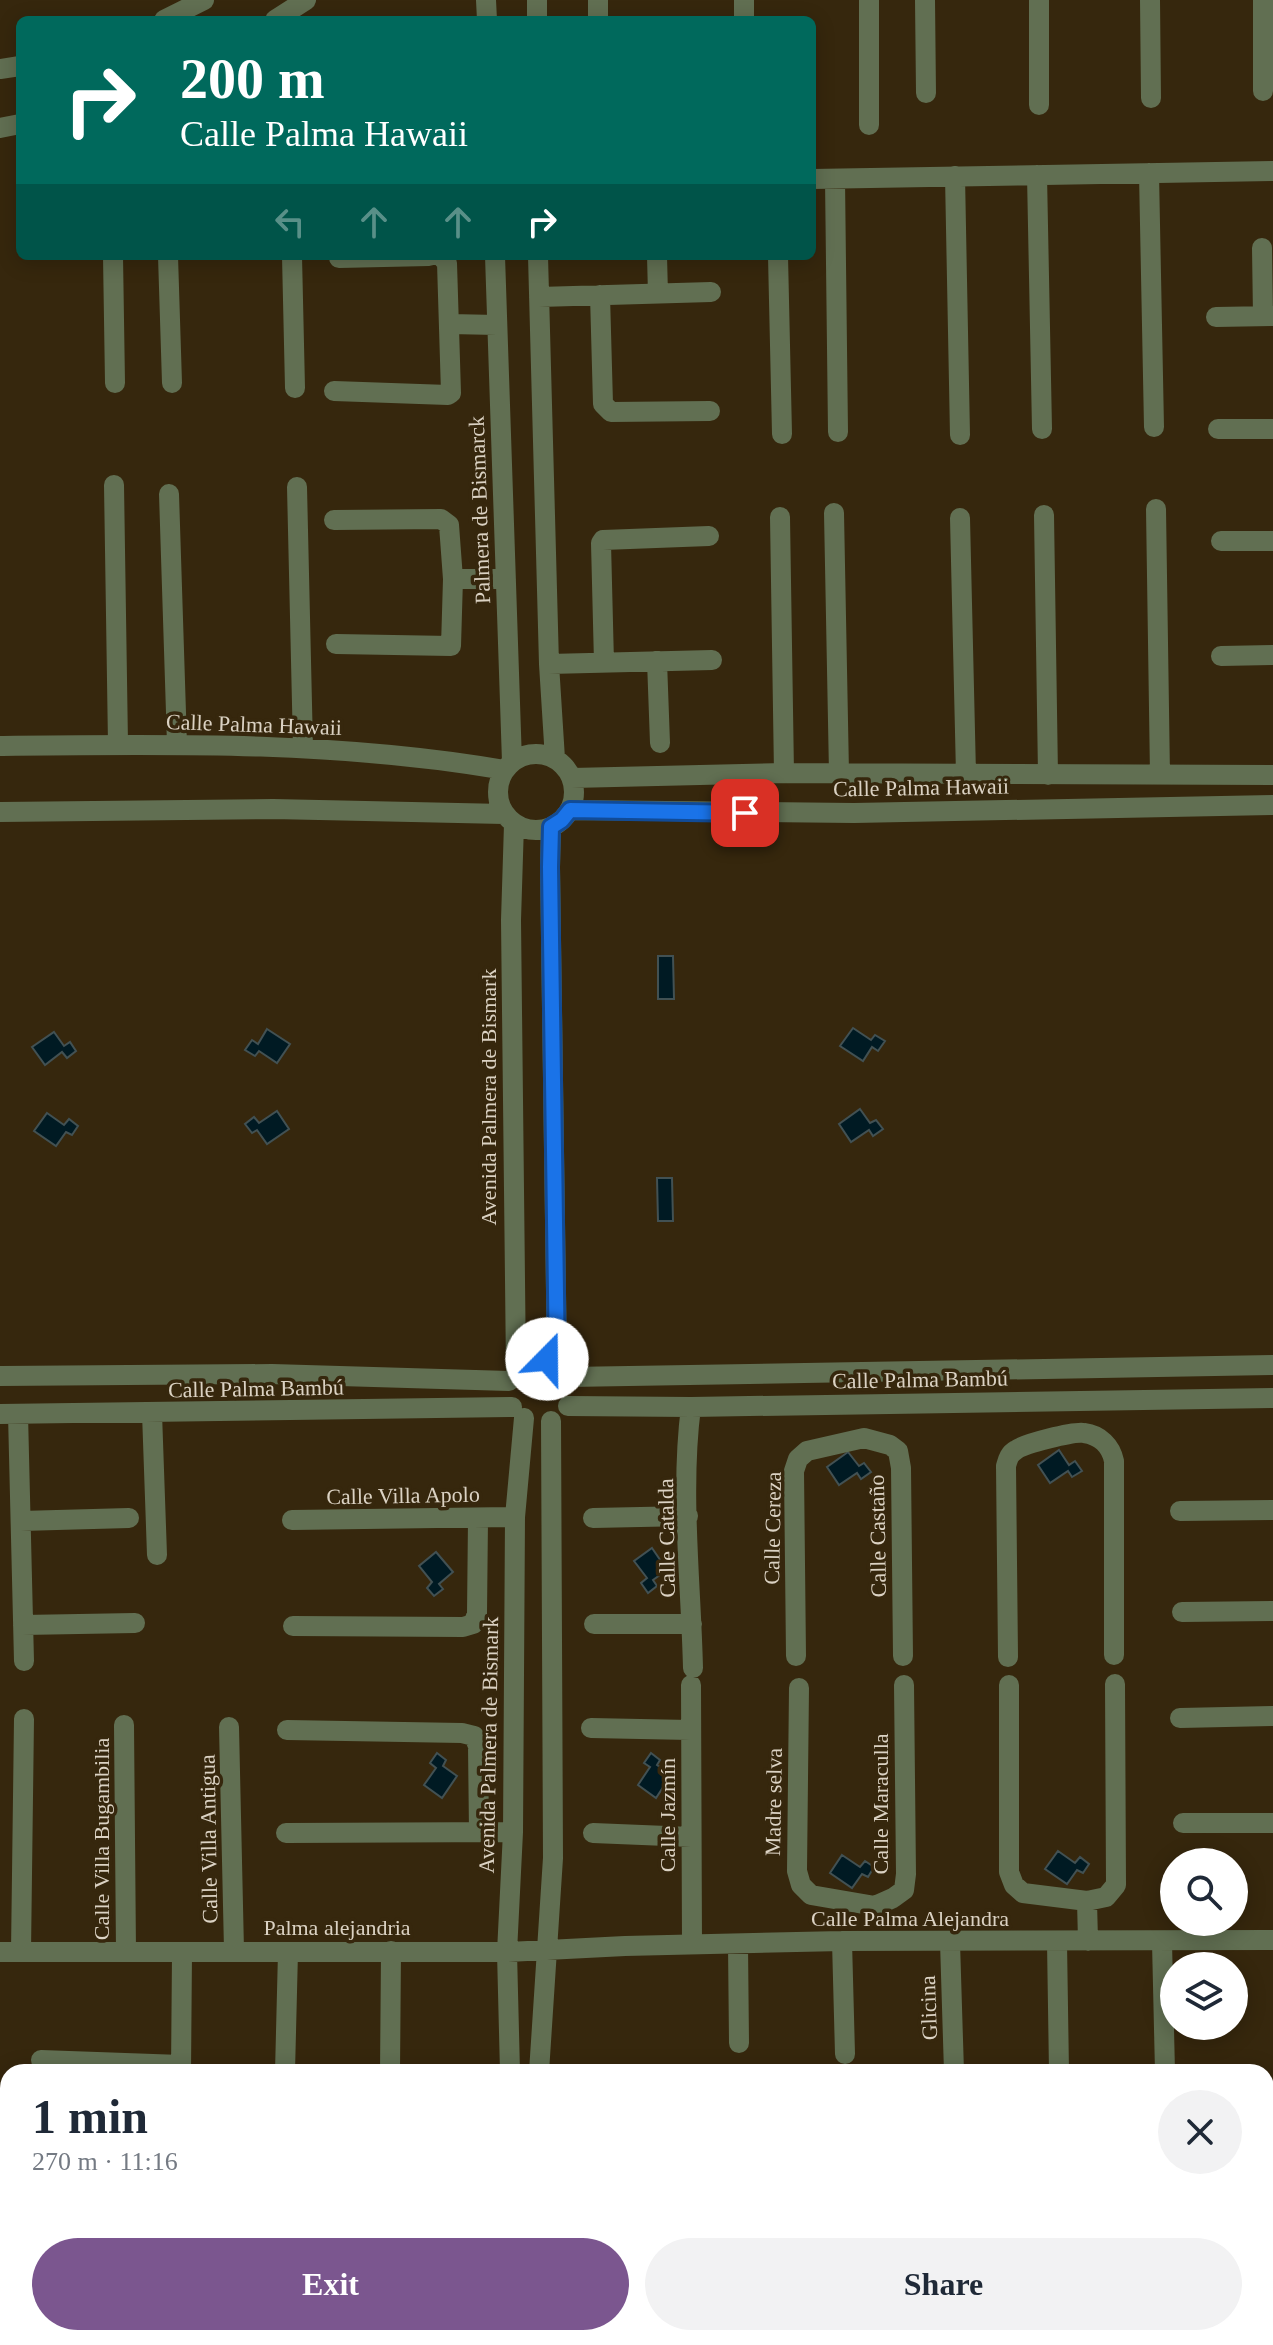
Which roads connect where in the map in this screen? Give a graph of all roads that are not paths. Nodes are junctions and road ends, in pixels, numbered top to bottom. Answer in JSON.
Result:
{"nodes":[{"id":1,"x":204,"y":0,"type":"edge"},
{"id":2,"x":306,"y":0,"type":"edge"},
{"id":3,"x":869,"y":0,"type":"edge"},
{"id":4,"x":925,"y":0,"type":"edge"},
{"id":5,"x":1039,"y":0,"type":"edge"},
{"id":6,"x":1150,"y":0,"type":"edge"},
{"id":7,"x":1263,"y":0,"type":"edge"},
{"id":8,"x":172,"y":16,"type":"edge"},
{"id":9,"x":284,"y":16,"type":"edge"},
{"id":10,"x":1263,"y":91,"type":"dead end"},
{"id":11,"x":926,"y":93,"type":"dead end"},
{"id":12,"x":1151,"y":98,"type":"dead end"},
{"id":13,"x":1039,"y":105,"type":"dead end"},
{"id":14,"x":869,"y":125,"type":"dead end"},
{"id":15,"x":1273,"y":171,"type":"edge"},
{"id":16,"x":1149,"y":173,"type":"junction"},
{"id":17,"x":1037,"y":175,"type":"junction"},
{"id":18,"x":955,"y":176,"type":"junction"},
{"id":19,"x":816,"y":179,"type":"edge"},
{"id":20,"x":835,"y":179,"type":"junction"},
{"id":21,"x":1262,"y":248,"type":"dead end"},
{"id":22,"x":113,"y":260,"type":"edge"},
{"id":23,"x":168,"y":260,"type":"edge"},
{"id":24,"x":292,"y":260,"type":"edge"},
{"id":25,"x":444,"y":260,"type":"edge"},
{"id":26,"x":495,"y":260,"type":"edge"},
{"id":27,"x":538,"y":260,"type":"edge"},
{"id":28,"x":657,"y":260,"type":"edge"},
{"id":29,"x":778,"y":260,"type":"edge"},
{"id":30,"x":711,"y":292,"type":"dead end"},
{"id":31,"x":658,"y":294,"type":"junction"},
{"id":32,"x":600,"y":295,"type":"junction"},
{"id":33,"x":539,"y":297,"type":"junction"},
{"id":34,"x":1268,"y":316,"type":"edge"},
{"id":35,"x":1216,"y":317,"type":"dead end"},
{"id":36,"x":450,"y":324,"type":"junction"},
{"id":37,"x":497,"y":325,"type":"junction"},
{"id":38,"x":115,"y":383,"type":"dead end"},
{"id":39,"x":172,"y":383,"type":"dead end"},
{"id":40,"x":295,"y":388,"type":"dead end"},
{"id":41,"x":334,"y":391,"type":"dead end"},
{"id":42,"x":710,"y":411,"type":"dead end"},
{"id":43,"x":1154,"y":427,"type":"dead end"},
{"id":44,"x":1042,"y":429,"type":"dead end"},
{"id":45,"x":1218,"y":429,"type":"dead end"},
{"id":46,"x":1273,"y":429,"type":"edge"},
{"id":47,"x":838,"y":432,"type":"dead end"},
{"id":48,"x":782,"y":434,"type":"dead end"},
{"id":49,"x":960,"y":435,"type":"dead end"},
{"id":50,"x":114,"y":485,"type":"dead end"},
{"id":51,"x":297,"y":487,"type":"dead end"},
{"id":52,"x":169,"y":494,"type":"dead end"},
{"id":53,"x":1156,"y":509,"type":"dead end"},
{"id":54,"x":834,"y":513,"type":"dead end"},
{"id":55,"x":1044,"y":515,"type":"dead end"},
{"id":56,"x":780,"y":517,"type":"dead end"},
{"id":57,"x":960,"y":518,"type":"dead end"},
{"id":58,"x":334,"y":520,"type":"dead end"},
{"id":59,"x":709,"y":536,"type":"dead end"},
{"id":60,"x":1221,"y":541,"type":"dead end"},
{"id":61,"x":1273,"y":541,"type":"edge"},
{"id":62,"x":453,"y":579,"type":"junction"},
{"id":63,"x":506,"y":579,"type":"junction"},
{"id":64,"x":336,"y":644,"type":"dead end"},
{"id":65,"x":1273,"y":655,"type":"edge"},
{"id":66,"x":1221,"y":656,"type":"dead end"},
{"id":67,"x":712,"y":660,"type":"dead end"},
{"id":68,"x":657,"y":661,"type":"junction"},
{"id":69,"x":604,"y":663,"type":"junction"},
{"id":70,"x":549,"y":664,"type":"junction"},
{"id":71,"x":660,"y":743,"type":"dead end"},
{"id":72,"x":118,"y":744,"type":"junction"},
{"id":73,"x":177,"y":744,"type":"junction"},
{"id":74,"x":0,"y":746,"type":"edge"},
{"id":75,"x":303,"y":747,"type":"junction"},
{"id":76,"x":555,"y":759,"type":"junction"},
{"id":77,"x":508,"y":766,"type":"junction"},
{"id":78,"x":784,"y":773,"type":"junction"},
{"id":79,"x":839,"y":773,"type":"junction"},
{"id":80,"x":966,"y":774,"type":"junction"},
{"id":81,"x":1048,"y":775,"type":"junction"},
{"id":82,"x":1160,"y":775,"type":"junction"},
{"id":83,"x":1273,"y":775,"type":"edge"},
{"id":84,"x":572,"y":778,"type":"junction"},
{"id":85,"x":1273,"y":805,"type":"edge"},
{"id":86,"x":570,"y":810,"type":"junction"},
{"id":87,"x":0,"y":812,"type":"edge"},
{"id":88,"x":509,"y":819,"type":"junction"},
{"id":89,"x":551,"y":827,"type":"junction"},
{"id":90,"x":1273,"y":1365,"type":"edge"},
{"id":91,"x":563,"y":1370,"type":"junction"},
{"id":92,"x":512,"y":1375,"type":"junction"},
{"id":93,"x":0,"y":1376,"type":"edge"},
{"id":94,"x":1273,"y":1398,"type":"edge"},
{"id":95,"x":1083,"y":1401,"type":"junction"},
{"id":96,"x":864,"y":1403,"type":"junction"},
{"id":97,"x":568,"y":1406,"type":"junction"},
{"id":98,"x":691,"y":1407,"type":"junction"},
{"id":99,"x":152,"y":1413,"type":"junction"},
{"id":100,"x":518,"y":1413,"type":"junction"},
{"id":101,"x":9,"y":1414,"type":"edge"},
{"id":102,"x":551,"y":1421,"type":"junction"},
{"id":103,"x":1083,"y":1432,"type":"junction"},
{"id":104,"x":864,"y":1438,"type":"junction"},
{"id":105,"x":1273,"y":1510,"type":"edge"},
{"id":106,"x":1180,"y":1511,"type":"dead end"},
{"id":107,"x":688,"y":1516,"type":"junction"},
{"id":108,"x":515,"y":1517,"type":"junction"},
{"id":109,"x":129,"y":1518,"type":"dead end"},
{"id":110,"x":593,"y":1518,"type":"dead end"},
{"id":111,"x":478,"y":1519,"type":"junction"},
{"id":112,"x":292,"y":1520,"type":"dead end"},
{"id":113,"x":21,"y":1521,"type":"junction"},
{"id":114,"x":157,"y":1555,"type":"dead end"},
{"id":115,"x":1273,"y":1611,"type":"edge"},
{"id":116,"x":1182,"y":1612,"type":"dead end"},
{"id":117,"x":135,"y":1623,"type":"dead end"},
{"id":118,"x":594,"y":1624,"type":"dead end"},
{"id":119,"x":692,"y":1624,"type":"junction"},
{"id":120,"x":23,"y":1625,"type":"junction"},
{"id":121,"x":293,"y":1626,"type":"dead end"},
{"id":122,"x":1114,"y":1655,"type":"dead end"},
{"id":123,"x":796,"y":1656,"type":"dead end"},
{"id":124,"x":903,"y":1656,"type":"dead end"},
{"id":125,"x":1008,"y":1657,"type":"dead end"},
{"id":126,"x":24,"y":1661,"type":"dead end"},
{"id":127,"x":692,"y":1676,"type":"joint"},
{"id":128,"x":1115,"y":1684,"type":"dead end"},
{"id":129,"x":904,"y":1685,"type":"dead end"},
{"id":130,"x":1009,"y":1685,"type":"dead end"},
{"id":131,"x":799,"y":1688,"type":"dead end"},
{"id":132,"x":1273,"y":1716,"type":"edge"},
{"id":133,"x":1180,"y":1718,"type":"dead end"},
{"id":134,"x":24,"y":1719,"type":"dead end"},
{"id":135,"x":124,"y":1725,"type":"dead end"},
{"id":136,"x":229,"y":1727,"type":"dead end"},
{"id":137,"x":591,"y":1728,"type":"dead end"},
{"id":138,"x":287,"y":1730,"type":"dead end"},
{"id":139,"x":690,"y":1730,"type":"junction"},
{"id":140,"x":1183,"y":1823,"type":"dead end"},
{"id":141,"x":1273,"y":1823,"type":"edge"},
{"id":142,"x":479,"y":1832,"type":"junction"},
{"id":143,"x":513,"y":1832,"type":"junction"},
{"id":144,"x":286,"y":1833,"type":"dead end"},
{"id":145,"x":593,"y":1833,"type":"dead end"},
{"id":146,"x":691,"y":1837,"type":"junction"},
{"id":147,"x":1087,"y":1901,"type":"junction"},
{"id":148,"x":875,"y":1906,"type":"junction"},
{"id":149,"x":1273,"y":1940,"type":"edge"},
{"id":150,"x":842,"y":1941,"type":"junction"},
{"id":151,"x":1088,"y":1941,"type":"junction"},
{"id":152,"x":876,"y":1942,"type":"junction"},
{"id":153,"x":950,"y":1942,"type":"junction"},
{"id":154,"x":1057,"y":1942,"type":"junction"},
{"id":155,"x":1162,"y":1942,"type":"junction"},
{"id":156,"x":692,"y":1944,"type":"junction"},
{"id":157,"x":738,"y":1945,"type":"junction"},
{"id":158,"x":548,"y":1949,"type":"junction"},
{"id":159,"x":234,"y":1950,"type":"junction"},
{"id":160,"x":391,"y":1951,"type":"junction"},
{"id":161,"x":0,"y":1952,"type":"edge"},
{"id":162,"x":21,"y":1952,"type":"junction"},
{"id":163,"x":126,"y":1952,"type":"junction"},
{"id":164,"x":288,"y":1952,"type":"junction"},
{"id":165,"x":507,"y":1952,"type":"junction"},
{"id":166,"x":182,"y":1953,"type":"junction"},
{"id":167,"x":739,"y":2043,"type":"dead end"},
{"id":168,"x":845,"y":2054,"type":"dead end"},
{"id":169,"x":41,"y":2060,"type":"dead end"},
{"id":170,"x":111,"y":2064,"type":"edge"},
{"id":171,"x":181,"y":2064,"type":"edge"},
{"id":172,"x":285,"y":2064,"type":"edge"},
{"id":173,"x":390,"y":2064,"type":"edge"},
{"id":174,"x":510,"y":2064,"type":"edge"},
{"id":175,"x":540,"y":2064,"type":"edge"},
{"id":176,"x":954,"y":2064,"type":"edge"},
{"id":177,"x":1059,"y":2064,"type":"edge"},
{"id":178,"x":1165,"y":2064,"type":"edge"}],
"edges":[{"from":1,"to":8,"type":"street"},
{"from":2,"to":9,"type":"street"},
{"from":3,"to":14,"type":"street"},
{"from":4,"to":11,"type":"street"},
{"from":5,"to":13,"type":"street"},
{"from":6,"to":12,"type":"street"},
{"from":7,"to":10,"type":"street"},
{"from":15,"to":16,"type":"street"},
{"from":16,"to":17,"type":"street"},
{"from":16,"to":43,"type":"street"},
{"from":17,"to":18,"type":"street"},
{"from":17,"to":44,"type":"street"},
{"from":18,"to":20,"type":"street"},
{"from":18,"to":49,"type":"street"},
{"from":19,"to":20,"type":"street"},
{"from":20,"to":47,"type":"street"},
{"from":21,"to":34,"type":"street"},
{"from":22,"to":38,"type":"street"},
{"from":23,"to":39,"type":"street"},
{"from":24,"to":40,"type":"street"},
{"from":25,"to":36,"type":"street"},
{"from":26,"to":37,"type":"street","name":"Palmera de Bismarck"},
{"from":27,"to":33,"type":"street"},
{"from":28,"to":31,"type":"street"},
{"from":29,"to":48,"type":"street"},
{"from":30,"to":31,"type":"street"},
{"from":31,"to":32,"type":"street"},
{"from":32,"to":33,"type":"street"},
{"from":32,"to":42,"type":"street"},
{"from":33,"to":70,"type":"street"},
{"from":34,"to":35,"type":"street"},
{"from":36,"to":37,"type":"street"},
{"from":36,"to":41,"type":"street"},
{"from":37,"to":63,"type":"street","name":"Palmera de Bismarck"},
{"from":45,"to":46,"type":"street"},
{"from":50,"to":72,"type":"street"},
{"from":51,"to":75,"type":"street"},
{"from":52,"to":73,"type":"street"},
{"from":53,"to":82,"type":"street"},
{"from":54,"to":79,"type":"street"},
{"from":55,"to":81,"type":"street"},
{"from":56,"to":78,"type":"street"},
{"from":57,"to":80,"type":"street"},
{"from":58,"to":62,"type":"street"},
{"from":59,"to":69,"type":"street"},
{"from":60,"to":61,"type":"street"},
{"from":62,"to":63,"type":"street"},
{"from":62,"to":64,"type":"street"},
{"from":63,"to":77,"type":"street","name":"Palmera de Bismarck"},
{"from":65,"to":66,"type":"street"},
{"from":67,"to":68,"type":"street"},
{"from":68,"to":69,"type":"street"},
{"from":68,"to":71,"type":"street"},
{"from":69,"to":70,"type":"street"},
{"from":70,"to":76,"type":"street"},
{"from":72,"to":73,"type":"street","name":"Calle Palma Hawaii"},
{"from":72,"to":74,"type":"street","name":"Calle Palma Hawaii"},
{"from":73,"to":75,"type":"street","name":"Calle Palma Hawaii"},
{"from":75,"to":77,"type":"street","name":"Calle Palma Hawaii"},
{"from":76,"to":77,"type":"street"},
{"from":76,"to":84,"type":"street"},
{"from":77,"to":88,"type":"street"},
{"from":78,"to":79,"type":"street","name":"Calle Palma Hawaii"},
{"from":78,"to":84,"type":"street","name":"Calle Palma Hawaii"},
{"from":79,"to":80,"type":"street","name":"Calle Palma Hawaii"},
{"from":80,"to":81,"type":"street","name":"Calle Palma Hawaii"},
{"from":81,"to":82,"type":"street","name":"Calle Palma Hawaii"},
{"from":82,"to":83,"type":"street","name":"Calle Palma Hawaii"},
{"from":84,"to":86,"type":"street"},
{"from":85,"to":86,"type":"street","name":"Calle Palma Hawaii"},
{"from":86,"to":89,"type":"street"},
{"from":87,"to":88,"type":"street"},
{"from":88,"to":89,"type":"street"},
{"from":88,"to":92,"type":"street","name":"Avenida Palmera de Bismark"},
{"from":89,"to":91,"type":"street"},
{"from":90,"to":91,"type":"street","name":"Calle Palma Bambú"},
{"from":91,"to":92,"type":"street"},
{"from":91,"to":97,"type":"street"},
{"from":92,"to":93,"type":"street","name":"Calle Palma Bambú"},
{"from":92,"to":100,"type":"street"},
{"from":94,"to":95,"type":"street","name":"Calle Palma Bambú"},
{"from":95,"to":96,"type":"street","name":"Calle Palma Bambú"},
{"from":95,"to":103,"type":"street"},
{"from":96,"to":98,"type":"street","name":"Calle Palma Bambú"},
{"from":96,"to":104,"type":"street"},
{"from":97,"to":98,"type":"street","name":"Calle Palma Bambú"},
{"from":97,"to":102,"type":"street"},
{"from":98,"to":107,"type":"street","name":"Calle Catalda"},
{"from":99,"to":100,"type":"street","name":"Calle Palma Bambú"},
{"from":99,"to":101,"type":"street","name":"Calle Palma Bambú"},
{"from":99,"to":114,"type":"street"},
{"from":100,"to":102,"type":"street"},
{"from":100,"to":108,"type":"street","name":"Avenida Palmera de Bismark"},
{"from":101,"to":113,"type":"street"},
{"from":102,"to":158,"type":"street"},
{"from":103,"to":122,"type":"street"},
{"from":103,"to":125,"type":"street"},
{"from":104,"to":123,"type":"street","name":"Calle Cereza"},
{"from":104,"to":124,"type":"street","name":"Calle Castaño"},
{"from":105,"to":106,"type":"street"},
{"from":107,"to":110,"type":"street"},
{"from":107,"to":119,"type":"street","name":"Calle Catalda"},
{"from":108,"to":111,"type":"street","name":"Calle Villa Apolo"},
{"from":108,"to":143,"type":"street","name":"Avenida Palmera de Bismark"},
{"from":109,"to":113,"type":"street"},
{"from":111,"to":112,"type":"street","name":"Calle Villa Apolo"},
{"from":111,"to":121,"type":"street"},
{"from":113,"to":120,"type":"street"},
{"from":115,"to":116,"type":"street"},
{"from":117,"to":120,"type":"street"},
{"from":118,"to":119,"type":"street"},
{"from":119,"to":127,"type":"street","name":"Calle Catalda"},
{"from":120,"to":126,"type":"street"},
{"from":127,"to":139,"type":"street","name":"Calle Jazmín"},
{"from":128,"to":147,"type":"street"},
{"from":129,"to":148,"type":"street","name":"Calle Maraculla"},
{"from":130,"to":147,"type":"street"},
{"from":131,"to":148,"type":"street","name":"Madre selva"},
{"from":132,"to":133,"type":"street"},
{"from":134,"to":162,"type":"street"},
{"from":135,"to":163,"type":"street","name":"Calle Villa Bugambilia"},
{"from":136,"to":159,"type":"street","name":"Calle Villa Antigua"},
{"from":137,"to":139,"type":"street"},
{"from":138,"to":142,"type":"street"},
{"from":139,"to":146,"type":"street","name":"Calle Jazmín"},
{"from":140,"to":141,"type":"street"},
{"from":142,"to":143,"type":"street"},
{"from":142,"to":144,"type":"street"},
{"from":143,"to":165,"type":"street","name":"Avenida Palmera de Bismark"},
{"from":145,"to":146,"type":"street"},
{"from":146,"to":156,"type":"street","name":"Calle Jazmín"},
{"from":147,"to":151,"type":"street"},
{"from":148,"to":152,"type":"street"},
{"from":149,"to":155,"type":"street","name":"Calle Palma Alejandra"},
{"from":150,"to":152,"type":"street","name":"Calle Palma Alejandra"},
{"from":150,"to":157,"type":"street","name":"Calle Palma Alejandra"},
{"from":150,"to":168,"type":"street"},
{"from":151,"to":154,"type":"street","name":"Calle Palma Alejandra"},
{"from":151,"to":155,"type":"street","name":"Calle Palma Alejandra"},
{"from":152,"to":153,"type":"street","name":"Calle Palma Alejandra"},
{"from":153,"to":154,"type":"street","name":"Calle Palma Alejandra"},
{"from":153,"to":176,"type":"street","name":"Glicina"},
{"from":154,"to":177,"type":"street"},
{"from":155,"to":178,"type":"street"},
{"from":156,"to":157,"type":"street","name":"Calle Palma Alejandra"},
{"from":156,"to":158,"type":"street","name":"Calle Palma Alejandra"},
{"from":157,"to":167,"type":"street"},
{"from":158,"to":165,"type":"street","name":"Palma alejandria"},
{"from":158,"to":175,"type":"street"},
{"from":159,"to":164,"type":"street","name":"Palma alejandria"},
{"from":159,"to":166,"type":"street","name":"Palma alejandria"},
{"from":160,"to":164,"type":"street","name":"Palma alejandria"},
{"from":160,"to":165,"type":"street","name":"Palma alejandria"},
{"from":160,"to":173,"type":"street"},
{"from":161,"to":162,"type":"street"},
{"from":162,"to":163,"type":"street"},
{"from":163,"to":166,"type":"street","name":"Palma alejandria"},
{"from":164,"to":172,"type":"street"},
{"from":165,"to":174,"type":"street","name":"Avenida Palmera de Bismark"},
{"from":166,"to":171,"type":"street"},
{"from":169,"to":170,"type":"street"}]}
